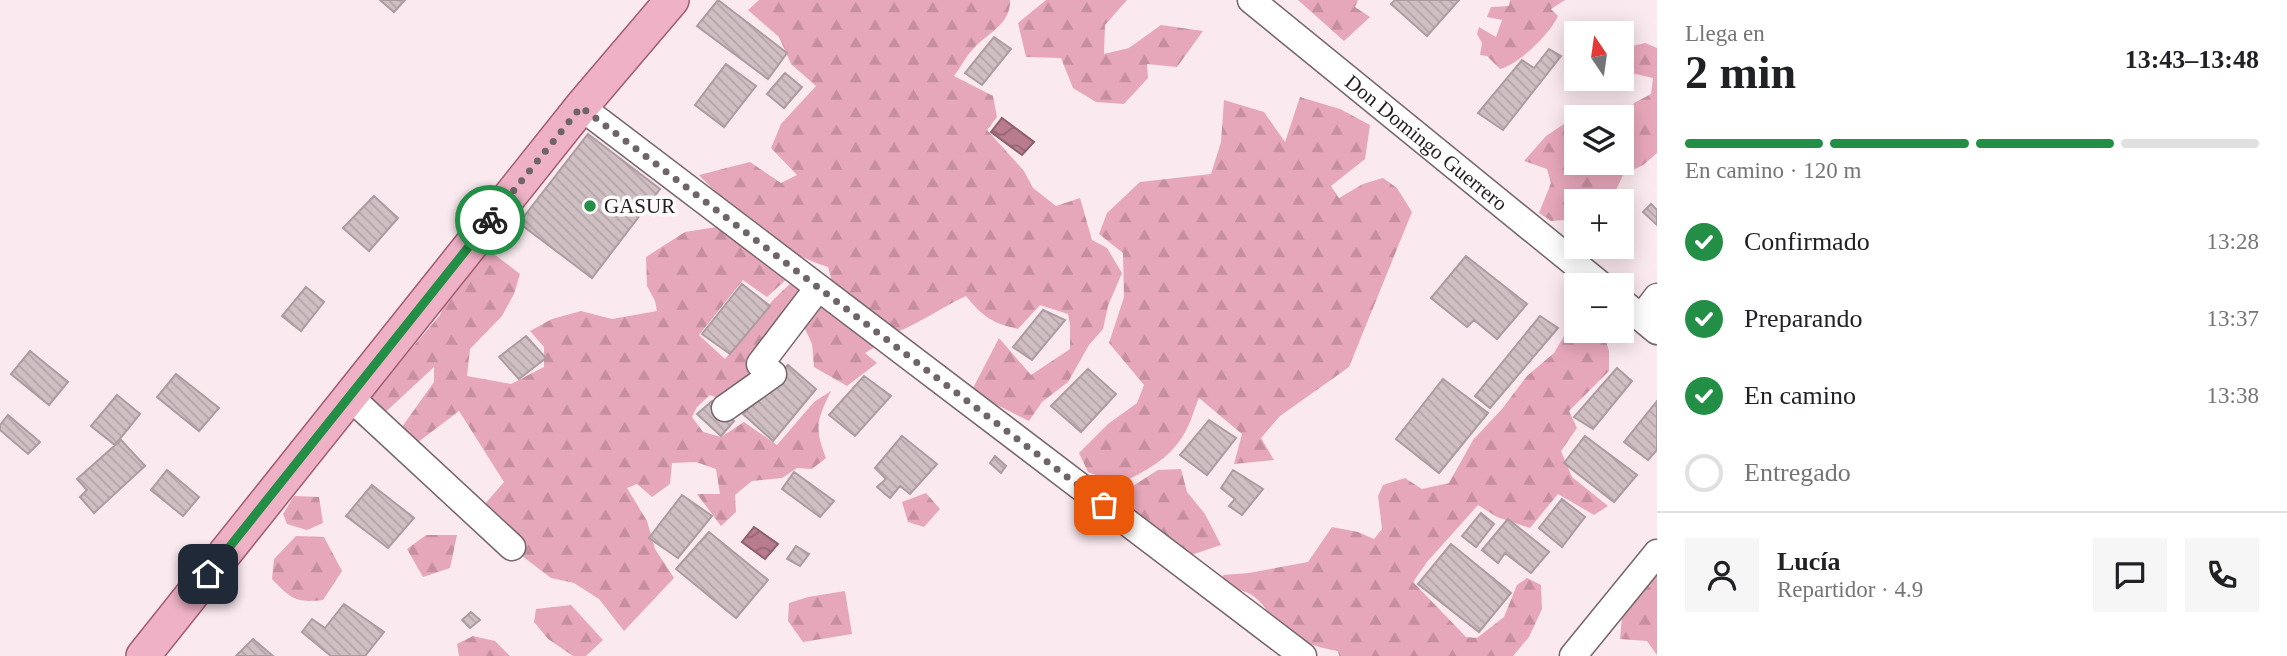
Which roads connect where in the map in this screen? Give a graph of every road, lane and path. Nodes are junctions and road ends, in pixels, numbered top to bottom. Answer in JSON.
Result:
{"nodes":[{"id":1,"x":1251,"y":0,"type":"edge"},
{"id":2,"x":667,"y":2,"type":"edge"},
{"id":3,"x":581,"y":107,"type":"junction"},
{"id":4,"x":1586,"y":273,"type":"edge"},
{"id":5,"x":818,"y":288,"type":"junction"},
{"id":6,"x":1657,"y":297,"type":"edge"},
{"id":7,"x":1640,"y":317,"type":"edge"},
{"id":8,"x":349,"y":396,"type":"junction"},
{"id":9,"x":725,"y":408,"type":"dead end"},
{"id":10,"x":512,"y":547,"type":"dead end"},
{"id":11,"x":1657,"y":553,"type":"edge"},
{"id":12,"x":143,"y":656,"type":"edge"},
{"id":13,"x":1303,"y":656,"type":"edge"},
{"id":14,"x":1573,"y":656,"type":"edge"}],
"edges":[{"from":1,"to":4,"type":"street","name":"Don Domingo Guerrero"},
{"from":2,"to":3,"type":"main road"},
{"from":3,"to":5,"type":"street"},
{"from":3,"to":8,"type":"main road"},
{"from":5,"to":9,"type":"street"},
{"from":5,"to":13,"type":"street"},
{"from":6,"to":7,"type":"street"},
{"from":8,"to":10,"type":"street"},
{"from":8,"to":12,"type":"main road"},
{"from":11,"to":14,"type":"street"}]}
